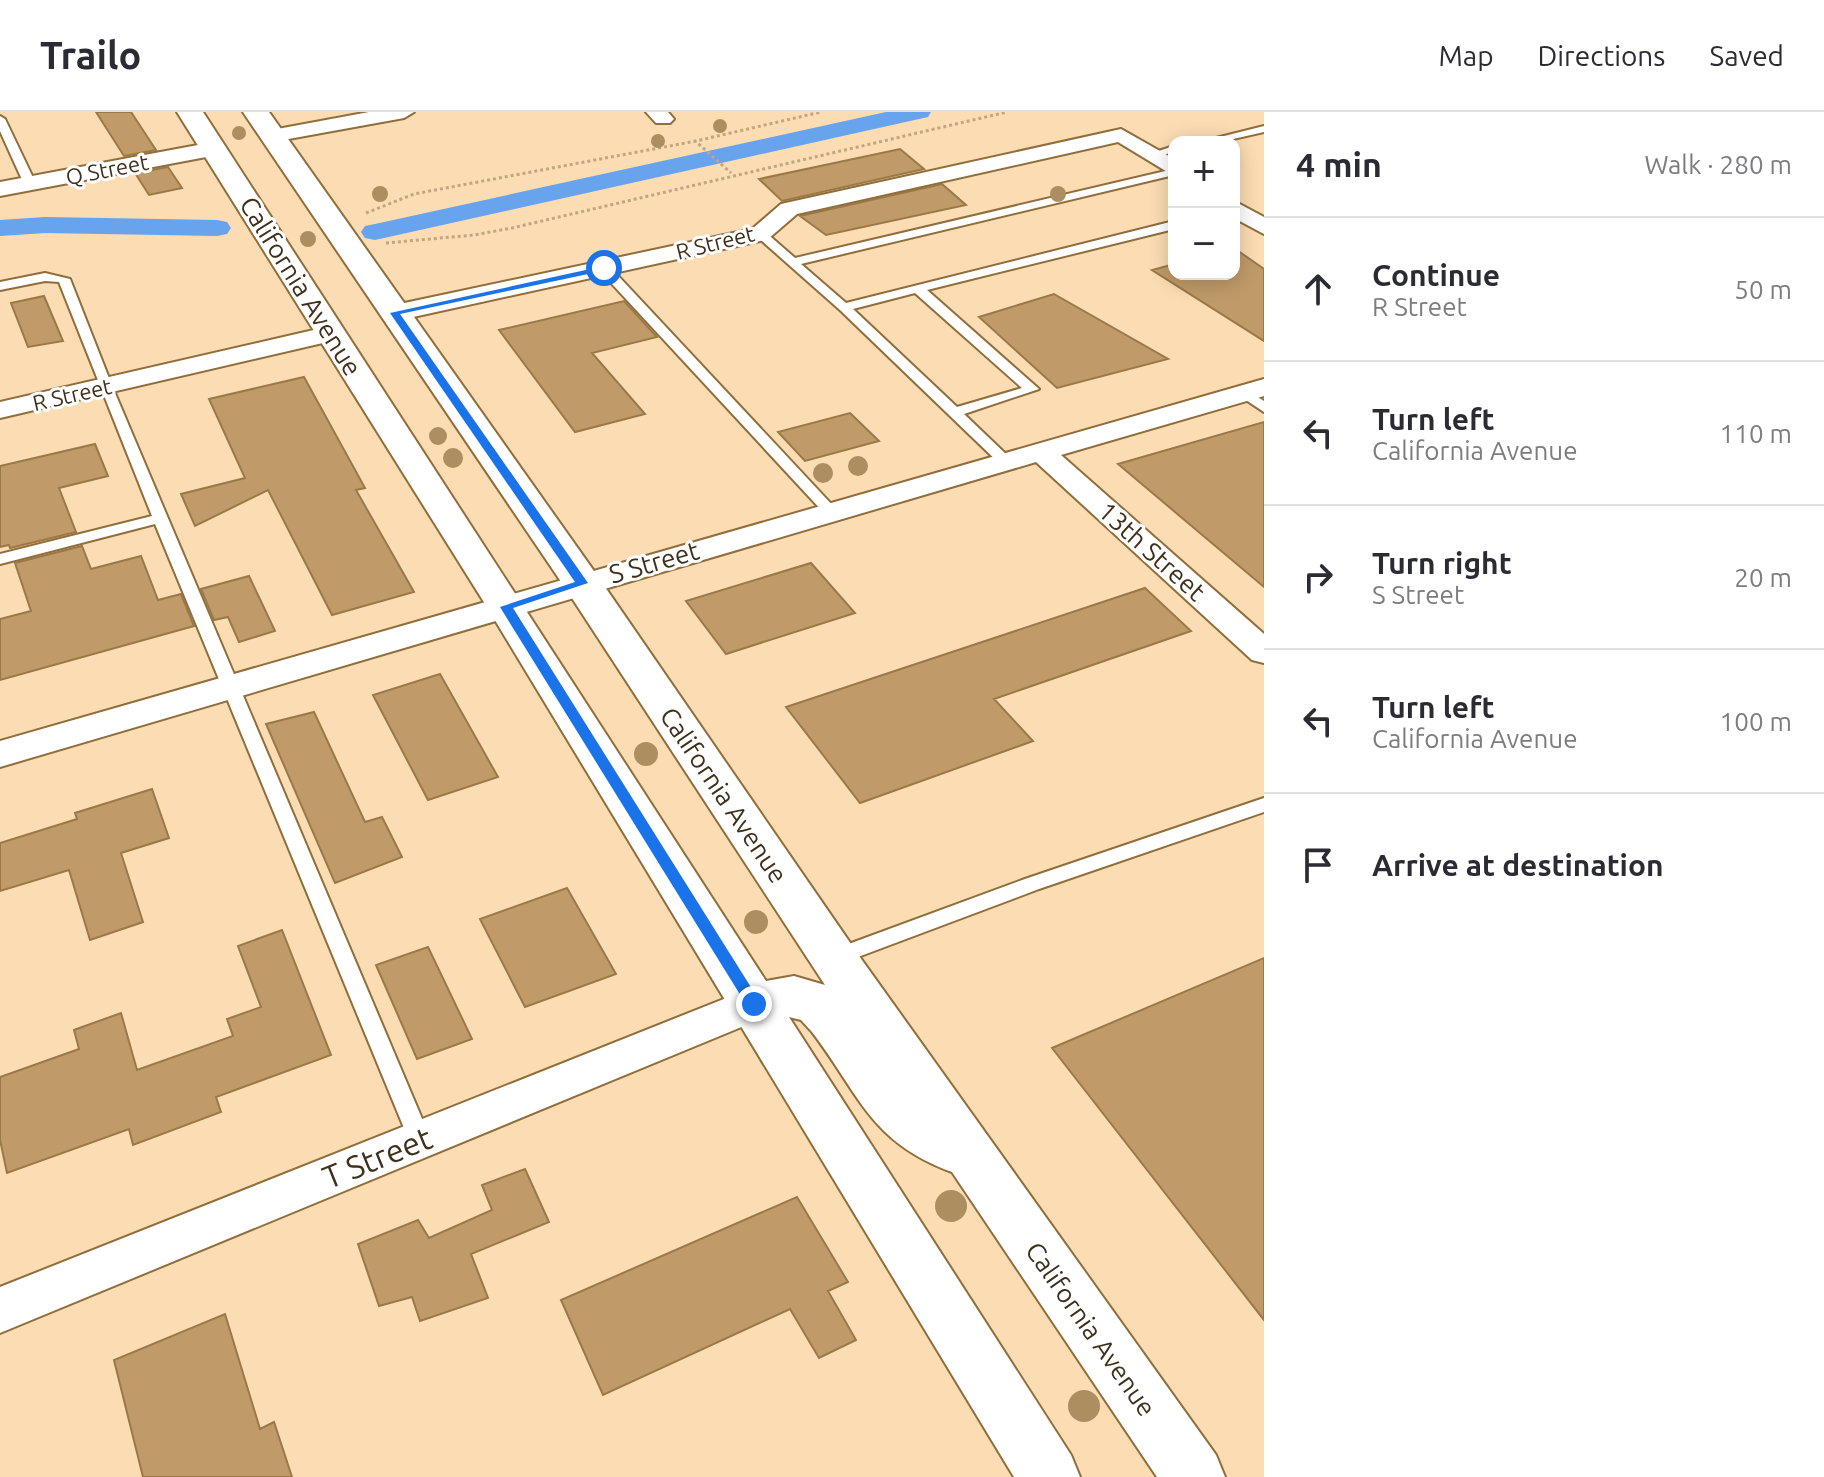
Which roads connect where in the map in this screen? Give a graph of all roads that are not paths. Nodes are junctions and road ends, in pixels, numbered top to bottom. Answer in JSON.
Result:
{"nodes":[{"id":1,"x":190,"y":112,"type":"edge"},
{"id":2,"x":404,"y":112,"type":"edge"},
{"id":3,"x":0,"y":119,"type":"edge"},
{"id":4,"x":264,"y":124,"type":"edge"},
{"id":5,"x":1264,"y":129,"type":"edge"},
{"id":6,"x":1232,"y":136,"type":"edge"},
{"id":7,"x":214,"y":149,"type":"junction"},
{"id":8,"x":1168,"y":151,"type":"edge"},
{"id":9,"x":1151,"y":155,"type":"junction"},
{"id":10,"x":1168,"y":166,"type":"edge"},
{"id":11,"x":1168,"y":171,"type":"edge"},
{"id":12,"x":30,"y":184,"type":"junction"},
{"id":13,"x":0,"y":189,"type":"edge"},
{"id":14,"x":1240,"y":212,"type":"edge"},
{"id":15,"x":1168,"y":226,"type":"edge"},
{"id":16,"x":1264,"y":227,"type":"edge"},
{"id":17,"x":760,"y":234,"type":"junction"},
{"id":18,"x":793,"y":262,"type":"junction"},
{"id":19,"x":604,"y":268,"type":"junction"},
{"id":20,"x":0,"y":286,"type":"edge"},
{"id":21,"x":918,"y":289,"type":"junction"},
{"id":22,"x":844,"y":307,"type":"junction"},
{"id":23,"x":361,"y":321,"type":"junction"},
{"id":24,"x":105,"y":386,"type":"junction"},
{"id":25,"x":1258,"y":396,"type":"edge"},
{"id":26,"x":0,"y":410,"type":"edge"},
{"id":27,"x":955,"y":412,"type":"junction"},
{"id":28,"x":1040,"y":451,"type":"junction"},
{"id":29,"x":1005,"y":461,"type":"junction"},
{"id":30,"x":830,"y":511,"type":"junction"},
{"id":31,"x":160,"y":518,"type":"junction"},
{"id":32,"x":0,"y":559,"type":"edge"},
{"id":33,"x":582,"y":583,"type":"junction"},
{"id":34,"x":506,"y":607,"type":"junction"},
{"id":35,"x":1264,"y":652,"type":"edge"},
{"id":36,"x":230,"y":687,"type":"junction"},
{"id":37,"x":0,"y":754,"type":"edge"},
{"id":38,"x":1264,"y":805,"type":"edge"},
{"id":39,"x":834,"y":958,"type":"junction"},
{"id":40,"x":754,"y":1004,"type":"junction"},
{"id":41,"x":420,"y":1140,"type":"junction"},
{"id":42,"x":972,"y":1156,"type":"junction"},
{"id":43,"x":0,"y":1310,"type":"edge"},
{"id":44,"x":1049,"y":1477,"type":"edge"},
{"id":45,"x":1194,"y":1477,"type":"edge"}],
"edges":[{"from":1,"to":7,"type":"main road","name":"California Avenue"},
{"from":2,"to":4,"type":"street"},
{"from":3,"to":12,"type":"lane"},
{"from":4,"to":23,"type":"main road","name":"California Avenue"},
{"from":5,"to":6,"type":"lane"},
{"from":7,"to":12,"type":"street","name":"Q Street"},
{"from":7,"to":23,"type":"main road","name":"California Avenue"},
{"from":8,"to":9,"type":"lane"},
{"from":9,"to":10,"type":"street"},
{"from":9,"to":17,"type":"street","name":"R Street"},
{"from":11,"to":18,"type":"lane"},
{"from":12,"to":13,"type":"street","name":"Q Street"},
{"from":14,"to":16,"type":"street"},
{"from":15,"to":21,"type":"lane"},
{"from":17,"to":18,"type":"lane"},
{"from":17,"to":19,"type":"street","name":"R Street"},
{"from":18,"to":22,"type":"lane"},
{"from":19,"to":23,"type":"street","name":"R Street"},
{"from":19,"to":30,"type":"lane"},
{"from":20,"to":24,"type":"lane"},
{"from":21,"to":22,"type":"lane"},
{"from":21,"to":27,"type":"lane"},
{"from":22,"to":27,"type":"lane"},
{"from":23,"to":24,"type":"street","name":"R Street"},
{"from":23,"to":33,"type":"main road","name":"California Avenue"},
{"from":23,"to":34,"type":"main road","name":"California Avenue"},
{"from":24,"to":26,"type":"street","name":"R Street"},
{"from":24,"to":31,"type":"lane"},
{"from":25,"to":28,"type":"street","name":"S Street"},
{"from":27,"to":29,"type":"lane"},
{"from":28,"to":29,"type":"street","name":"S Street"},
{"from":28,"to":35,"type":"street","name":"13th Street"},
{"from":29,"to":30,"type":"street","name":"S Street"},
{"from":30,"to":33,"type":"street","name":"S Street"},
{"from":31,"to":32,"type":"lane"},
{"from":31,"to":36,"type":"lane"},
{"from":33,"to":34,"type":"street","name":"S Street"},
{"from":33,"to":39,"type":"main road","name":"California Avenue"},
{"from":34,"to":36,"type":"street","name":"S Street"},
{"from":34,"to":40,"type":"main road","name":"California Avenue"},
{"from":36,"to":37,"type":"street","name":"S Street"},
{"from":36,"to":41,"type":"lane"},
{"from":38,"to":39,"type":"lane"},
{"from":39,"to":42,"type":"main road","name":"California Avenue"},
{"from":40,"to":41,"type":"street","name":"T Street"},
{"from":40,"to":42,"type":"main road"},
{"from":40,"to":44,"type":"main road","name":"California Avenue"},
{"from":41,"to":43,"type":"street","name":"T Street"},
{"from":42,"to":45,"type":"main road","name":"California Avenue"}]}
